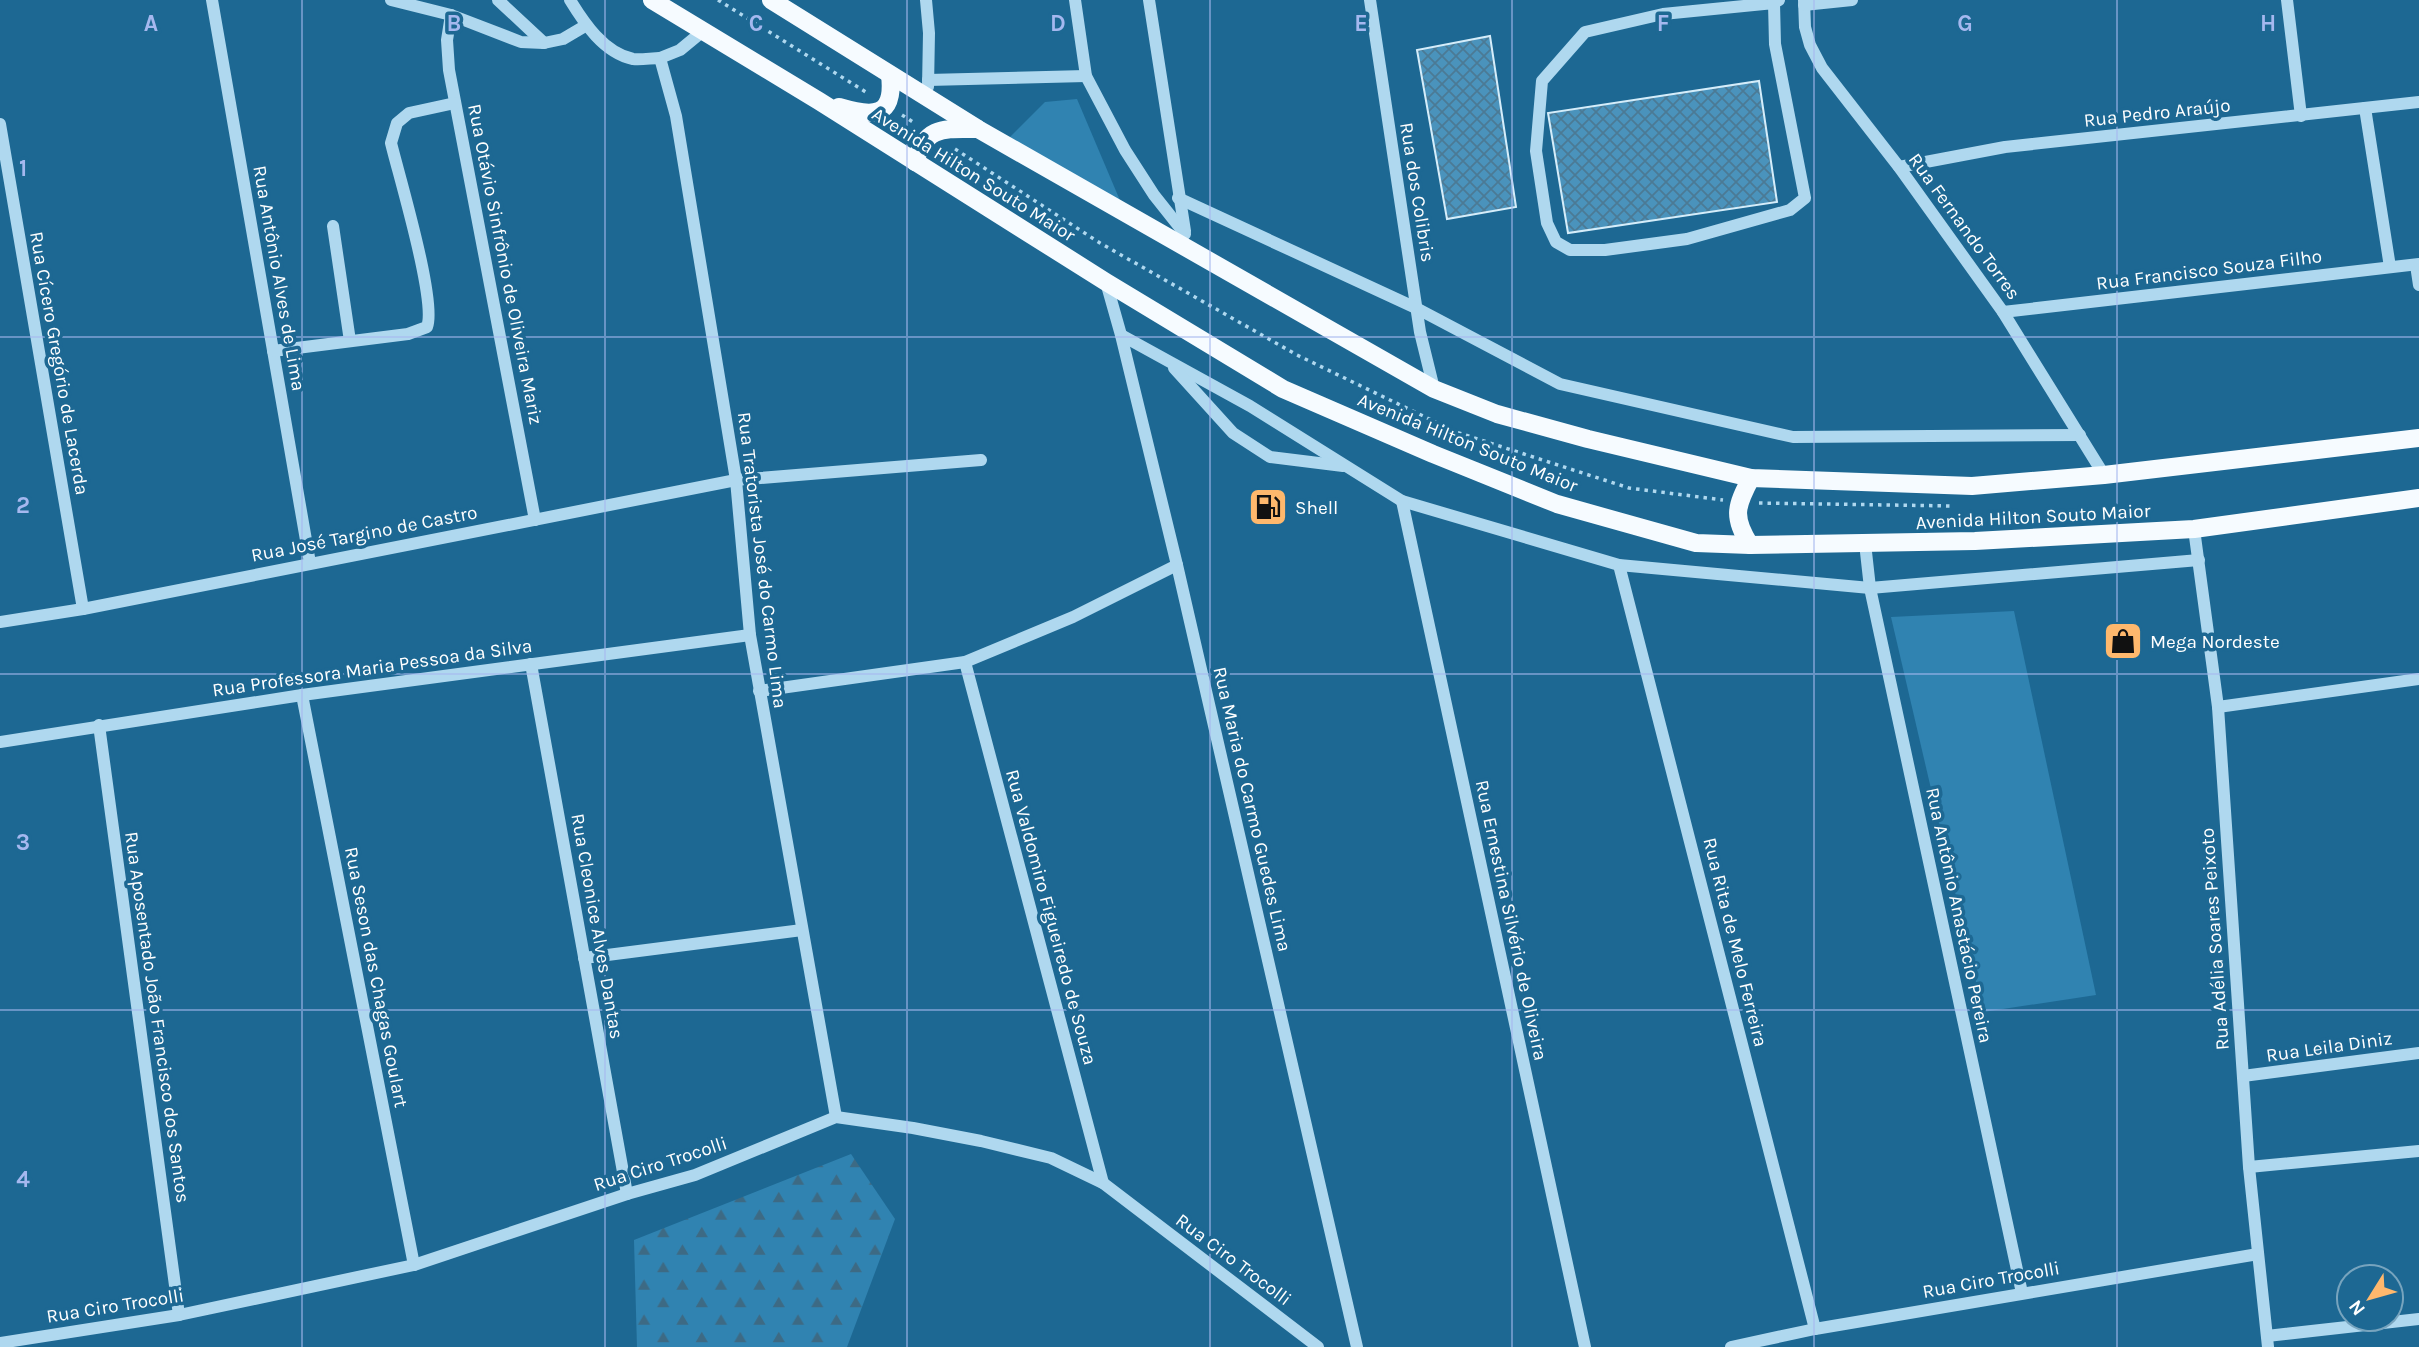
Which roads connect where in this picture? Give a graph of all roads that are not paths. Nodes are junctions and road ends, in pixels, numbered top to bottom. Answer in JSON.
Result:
{"nodes":[{"id":1,"x":212,"y":0,"type":"edge"},
{"id":2,"x":391,"y":0,"type":"edge"},
{"id":3,"x":498,"y":0,"type":"edge"},
{"id":4,"x":570,"y":0,"type":"edge"},
{"id":5,"x":652,"y":0,"type":"edge"},
{"id":6,"x":771,"y":0,"type":"edge"},
{"id":7,"x":926,"y":0,"type":"edge"},
{"id":8,"x":1075,"y":0,"type":"edge"},
{"id":9,"x":1149,"y":0,"type":"edge"},
{"id":10,"x":1370,"y":0,"type":"edge"},
{"id":11,"x":1852,"y":0,"type":"edge"},
{"id":12,"x":2287,"y":0,"type":"edge"},
{"id":13,"x":1776,"y":1,"type":"edge"},
{"id":14,"x":1804,"y":2,"type":"edge"},
{"id":15,"x":451,"y":15,"type":"junction"},
{"id":16,"x":585,"y":26,"type":"junction"},
{"id":17,"x":703,"y":31,"type":"junction"},
{"id":18,"x":544,"y":43,"type":"junction"},
{"id":19,"x":660,"y":58,"type":"junction"},
{"id":20,"x":890,"y":75,"type":"junction"},
{"id":21,"x":1086,"y":76,"type":"junction"},
{"id":22,"x":929,"y":80,"type":"junction"},
{"id":23,"x":927,"y":99,"type":"junction"},
{"id":24,"x":819,"y":101,"type":"junction"},
{"id":25,"x":2419,"y":102,"type":"edge"},
{"id":26,"x":455,"y":103,"type":"junction"},
{"id":27,"x":2365,"y":108,"type":"junction"},
{"id":28,"x":2301,"y":116,"type":"junction"},
{"id":29,"x":0,"y":124,"type":"edge"},
{"id":30,"x":978,"y":129,"type":"junction"},
{"id":31,"x":915,"y":162,"type":"junction"},
{"id":32,"x":1899,"y":167,"type":"junction"},
{"id":33,"x":1178,"y":198,"type":"junction"},
{"id":34,"x":333,"y":226,"type":"dead end"},
{"id":35,"x":1188,"y":242,"type":"junction"},
{"id":36,"x":2417,"y":265,"type":"edge"},
{"id":37,"x":2390,"y":267,"type":"junction"},
{"id":38,"x":1106,"y":282,"type":"junction"},
{"id":39,"x":2419,"y":285,"type":"edge"},
{"id":40,"x":1416,"y":308,"type":"junction"},
{"id":41,"x":2003,"y":312,"type":"junction"},
{"id":42,"x":1121,"y":335,"type":"junction"},
{"id":43,"x":350,"y":341,"type":"junction"},
{"id":44,"x":273,"y":351,"type":"junction"},
{"id":45,"x":1168,"y":360,"type":"junction"},
{"id":46,"x":1434,"y":388,"type":"junction"},
{"id":47,"x":2080,"y":435,"type":"junction"},
{"id":48,"x":2419,"y":438,"type":"edge"},
{"id":49,"x":981,"y":460,"type":"dead end"},
{"id":50,"x":1347,"y":467,"type":"junction"},
{"id":51,"x":2104,"y":475,"type":"junction"},
{"id":52,"x":1751,"y":478,"type":"junction"},
{"id":53,"x":736,"y":480,"type":"junction"},
{"id":54,"x":2419,"y":498,"type":"edge"},
{"id":55,"x":1402,"y":501,"type":"junction"},
{"id":56,"x":535,"y":520,"type":"junction"},
{"id":57,"x":2194,"y":529,"type":"junction"},
{"id":58,"x":1865,"y":543,"type":"junction"},
{"id":59,"x":1750,"y":545,"type":"junction"},
{"id":60,"x":2199,"y":560,"type":"junction"},
{"id":61,"x":310,"y":563,"type":"junction"},
{"id":62,"x":1177,"y":565,"type":"junction"},
{"id":63,"x":1619,"y":565,"type":"junction"},
{"id":64,"x":1870,"y":588,"type":"junction"},
{"id":65,"x":83,"y":609,"type":"junction"},
{"id":66,"x":0,"y":622,"type":"edge"},
{"id":67,"x":750,"y":635,"type":"junction"},
{"id":68,"x":965,"y":662,"type":"junction"},
{"id":69,"x":531,"y":664,"type":"junction"},
{"id":70,"x":2419,"y":679,"type":"edge"},
{"id":71,"x":759,"y":691,"type":"junction"},
{"id":72,"x":302,"y":695,"type":"junction"},
{"id":73,"x":2218,"y":708,"type":"junction"},
{"id":74,"x":99,"y":725,"type":"junction"},
{"id":75,"x":0,"y":742,"type":"edge"},
{"id":76,"x":802,"y":930,"type":"junction"},
{"id":77,"x":584,"y":958,"type":"junction"},
{"id":78,"x":2419,"y":1053,"type":"edge"},
{"id":79,"x":2243,"y":1076,"type":"junction"},
{"id":80,"x":836,"y":1117,"type":"junction"},
{"id":81,"x":2419,"y":1151,"type":"edge"},
{"id":82,"x":2249,"y":1167,"type":"junction"},
{"id":83,"x":1103,"y":1183,"type":"junction"},
{"id":84,"x":626,"y":1194,"type":"junction"},
{"id":85,"x":2258,"y":1254,"type":"junction"},
{"id":86,"x":414,"y":1265,"type":"junction"},
{"id":87,"x":2022,"y":1293,"type":"junction"},
{"id":88,"x":179,"y":1315,"type":"junction"},
{"id":89,"x":2419,"y":1319,"type":"edge"},
{"id":90,"x":1815,"y":1329,"type":"junction"},
{"id":91,"x":2268,"y":1341,"type":"edge"},
{"id":92,"x":0,"y":1343,"type":"edge"},
{"id":93,"x":1318,"y":1347,"type":"edge"},
{"id":94,"x":1357,"y":1347,"type":"edge"},
{"id":95,"x":1585,"y":1347,"type":"edge"},
{"id":96,"x":1731,"y":1347,"type":"edge"}],
"edges":[{"from":1,"to":44,"type":"street","name":"Rua Antônio Alves de Lima"},
{"from":2,"to":15,"type":"street"},
{"from":3,"to":18,"type":"street"},
{"from":4,"to":16,"type":"street"},
{"from":5,"to":17,"type":"main road","name":"Avenida Hilton Souto Maior"},
{"from":6,"to":20,"type":"main road","name":"Avenida Hilton Souto Maior"},
{"from":7,"to":22,"type":"street"},
{"from":8,"to":21,"type":"street"},
{"from":9,"to":33,"type":"street"},
{"from":10,"to":40,"type":"street","name":"Rua dos Colibris"},
{"from":11,"to":14,"type":"street"},
{"from":12,"to":28,"type":"street"},
{"from":13,"to":13,"type":"street"},
{"from":14,"to":32,"type":"street","name":"Rua Fernando Torres"},
{"from":15,"to":18,"type":"street"},
{"from":15,"to":26,"type":"street","name":"Rua Otávio Sinfrônio de Oliveira Mariz"},
{"from":16,"to":18,"type":"street"},
{"from":16,"to":19,"type":"street"},
{"from":17,"to":19,"type":"street"},
{"from":17,"to":24,"type":"main road","name":"Avenida Hilton Souto Maior"},
{"from":19,"to":53,"type":"street","name":"Rua Tratorista José do Carmo Lima"},
{"from":20,"to":23,"type":"main road","name":"Avenida Hilton Souto Maior"},
{"from":20,"to":24,"type":"main road"},
{"from":21,"to":22,"type":"street"},
{"from":21,"to":35,"type":"street"},
{"from":22,"to":23,"type":"street"},
{"from":23,"to":30,"type":"main road","name":"Avenida Hilton Souto Maior"},
{"from":24,"to":31,"type":"main road","name":"Avenida Hilton Souto Maior"},
{"from":25,"to":27,"type":"street","name":"Rua Pedro Araújo"},
{"from":26,"to":43,"type":"street"},
{"from":26,"to":56,"type":"street","name":"Rua Otávio Sinfrônio de Oliveira Mariz"},
{"from":27,"to":28,"type":"street","name":"Rua Pedro Araújo"},
{"from":27,"to":37,"type":"street"},
{"from":28,"to":32,"type":"street","name":"Rua Pedro Araújo"},
{"from":29,"to":65,"type":"street","name":"Rua Cícero Gregório de Lacerda"},
{"from":30,"to":31,"type":"main road"},
{"from":30,"to":35,"type":"main road","name":"Avenida Hilton Souto Maior"},
{"from":31,"to":38,"type":"main road","name":"Avenida Hilton Souto Maior"},
{"from":32,"to":41,"type":"street","name":"Rua Fernando Torres"},
{"from":33,"to":35,"type":"street"},
{"from":33,"to":40,"type":"street"},
{"from":34,"to":43,"type":"street"},
{"from":35,"to":46,"type":"main road","name":"Avenida Hilton Souto Maior"},
{"from":36,"to":37,"type":"street","name":"Rua Francisco Souza Filho"},
{"from":36,"to":39,"type":"street"},
{"from":37,"to":41,"type":"street","name":"Rua Francisco Souza Filho"},
{"from":38,"to":42,"type":"street","name":"Rua Maria do Carmo Guedes Lima"},
{"from":38,"to":59,"type":"main road","name":"Avenida Hilton Souto Maior"},
{"from":40,"to":46,"type":"street","name":"Rua dos Colibris"},
{"from":40,"to":47,"type":"street"},
{"from":41,"to":47,"type":"street","name":"Rua Fernando Torres"},
{"from":42,"to":45,"type":"street"},
{"from":42,"to":62,"type":"street","name":"Rua Maria do Carmo Guedes Lima"},
{"from":43,"to":44,"type":"street"},
{"from":44,"to":61,"type":"street","name":"Rua Antônio Alves de Lima"},
{"from":45,"to":50,"type":"street"},
{"from":45,"to":50,"type":"street"},
{"from":46,"to":52,"type":"main road","name":"Avenida Hilton Souto Maior"},
{"from":47,"to":51,"type":"street","name":"Rua Fernando Torres"},
{"from":48,"to":51,"type":"main road","name":"Avenida Hilton Souto Maior"},
{"from":49,"to":53,"type":"street","name":"Rua José Targino de Castro"},
{"from":50,"to":55,"type":"street"},
{"from":51,"to":52,"type":"main road","name":"Avenida Hilton Souto Maior"},
{"from":52,"to":59,"type":"main road"},
{"from":53,"to":56,"type":"street","name":"Rua José Targino de Castro"},
{"from":53,"to":67,"type":"street","name":"Rua Tratorista José do Carmo Lima"},
{"from":54,"to":57,"type":"main road","name":"Avenida Hilton Souto Maior"},
{"from":55,"to":63,"type":"street"},
{"from":55,"to":95,"type":"street","name":"Rua Ernestina Silvério de Oliveira"},
{"from":56,"to":61,"type":"street","name":"Rua José Targino de Castro"},
{"from":57,"to":58,"type":"main road","name":"Avenida Hilton Souto Maior"},
{"from":57,"to":60,"type":"street","name":"Rua Adélia Soares Peixoto"},
{"from":58,"to":59,"type":"main road","name":"Avenida Hilton Souto Maior"},
{"from":58,"to":64,"type":"street","name":"Rua Antônio Anastácio Pereira"},
{"from":60,"to":64,"type":"street"},
{"from":60,"to":73,"type":"street","name":"Rua Adélia Soares Peixoto"},
{"from":61,"to":65,"type":"street","name":"Rua José Targino de Castro"},
{"from":62,"to":68,"type":"street"},
{"from":62,"to":94,"type":"street","name":"Rua Maria do Carmo Guedes Lima"},
{"from":63,"to":64,"type":"street"},
{"from":63,"to":90,"type":"street","name":"Rua Rita de Melo Ferreira"},
{"from":64,"to":87,"type":"street","name":"Rua Antônio Anastácio Pereira"},
{"from":65,"to":66,"type":"street","name":"Rua José Targino de Castro"},
{"from":67,"to":69,"type":"street","name":"Rua Professora Maria Pessoa da Silva"},
{"from":67,"to":71,"type":"street","name":"Rua Tratorista José do Carmo Lima"},
{"from":68,"to":71,"type":"street"},
{"from":68,"to":83,"type":"street","name":"Rua Valdomiro Figueiredo de Souza"},
{"from":69,"to":72,"type":"street","name":"Rua Professora Maria Pessoa da Silva"},
{"from":69,"to":77,"type":"street","name":"Rua Cleonice Alves Dantas"},
{"from":70,"to":73,"type":"street"},
{"from":71,"to":76,"type":"street","name":"Rua Tratorista José do Carmo Lima"},
{"from":72,"to":74,"type":"street","name":"Rua Professora Maria Pessoa da Silva"},
{"from":72,"to":86,"type":"street","name":"Rua Seson das Chagas Goulart"},
{"from":73,"to":79,"type":"street","name":"Rua Adélia Soares Peixoto"},
{"from":74,"to":75,"type":"street","name":"Rua Professora Maria Pessoa da Silva"},
{"from":74,"to":88,"type":"street","name":"Rua Aposentado João Francisco dos Santos"},
{"from":76,"to":77,"type":"street"},
{"from":76,"to":80,"type":"street","name":"Rua Tratorista José do Carmo Lima"},
{"from":77,"to":84,"type":"street","name":"Rua Cleonice Alves Dantas"},
{"from":78,"to":79,"type":"street","name":"Rua Leila Diniz"},
{"from":79,"to":82,"type":"street","name":"Rua Adélia Soares Peixoto"},
{"from":80,"to":83,"type":"street","name":"Rua Ciro Trocolli"},
{"from":80,"to":84,"type":"street","name":"Rua Ciro Trocolli"},
{"from":81,"to":82,"type":"street"},
{"from":82,"to":85,"type":"street","name":"Rua Adélia Soares Peixoto"},
{"from":83,"to":93,"type":"street","name":"Rua Ciro Trocolli"},
{"from":84,"to":86,"type":"street","name":"Rua Ciro Trocolli"},
{"from":85,"to":87,"type":"street","name":"Rua Ciro Trocolli"},
{"from":85,"to":91,"type":"street","name":"Rua Adélia Soares Peixoto"},
{"from":86,"to":88,"type":"street","name":"Rua Ciro Trocolli"},
{"from":87,"to":90,"type":"street","name":"Rua Ciro Trocolli"},
{"from":88,"to":92,"type":"street","name":"Rua Ciro Trocolli"},
{"from":89,"to":91,"type":"street"},
{"from":90,"to":96,"type":"street","name":"Rua Ciro Trocolli"}]}
